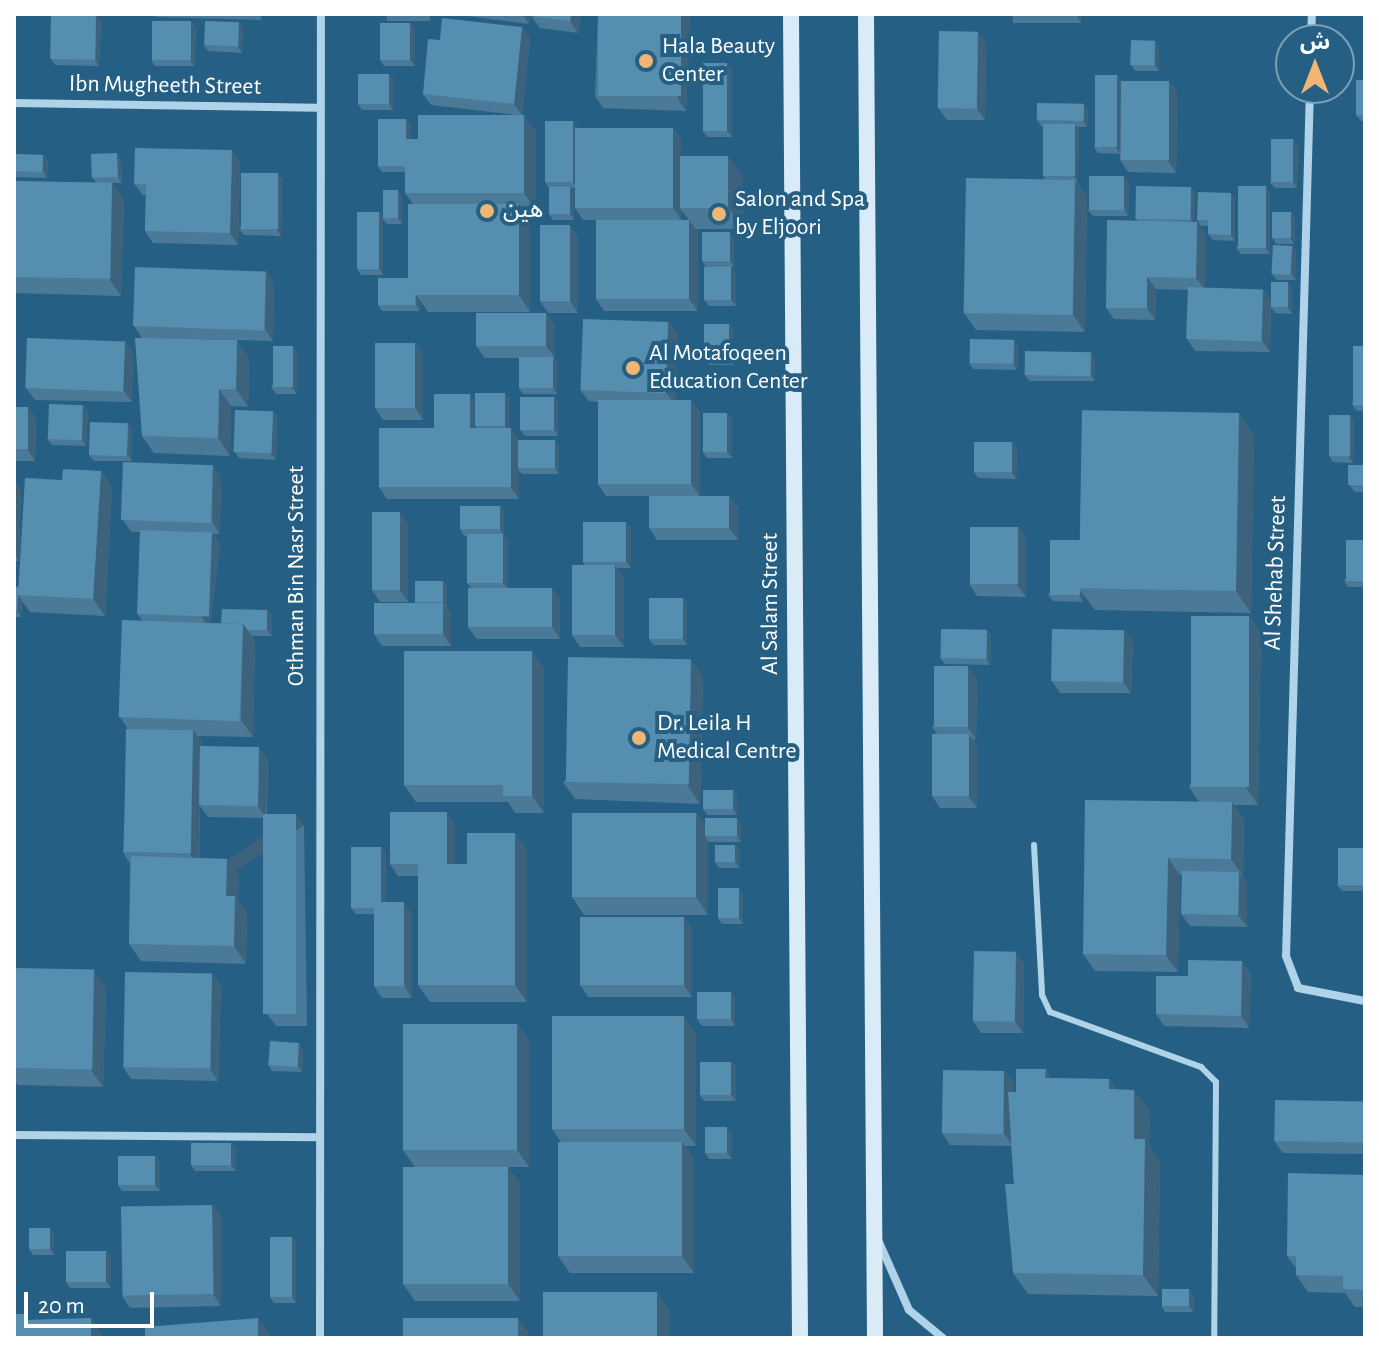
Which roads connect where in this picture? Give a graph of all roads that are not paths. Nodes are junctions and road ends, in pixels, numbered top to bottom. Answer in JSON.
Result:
{"nodes":[{"id":1,"x":321,"y":14,"type":"edge"},
{"id":2,"x":791,"y":14,"type":"edge"},
{"id":3,"x":866,"y":14,"type":"edge"},
{"id":4,"x":14,"y":103,"type":"edge"},
{"id":5,"x":1310,"y":104,"type":"edge"},
{"id":6,"x":316,"y":108,"type":"junction"},
{"id":7,"x":1034,"y":845,"type":"dead end"},
{"id":8,"x":1365,"y":1001,"type":"edge"},
{"id":9,"x":14,"y":1135,"type":"edge"},
{"id":10,"x":319,"y":1137,"type":"junction"},
{"id":11,"x":874,"y":1232,"type":"junction"},
{"id":12,"x":320,"y":1338,"type":"edge"},
{"id":13,"x":800,"y":1338,"type":"edge"},
{"id":14,"x":875,"y":1338,"type":"edge"},
{"id":15,"x":943,"y":1338,"type":"edge"},
{"id":16,"x":1214,"y":1338,"type":"edge"}],
"edges":[{"from":1,"to":6,"type":"street","name":"Othman Bin Nasr Street"},
{"from":2,"to":13,"type":"main road","name":"Al Salam Street"},
{"from":3,"to":11,"type":"main road"},
{"from":4,"to":6,"type":"street","name":"Ibn Mugheeth Street"},
{"from":5,"to":8,"type":"street","name":"Al Shehab Street"},
{"from":6,"to":10,"type":"street","name":"Othman Bin Nasr Street"},
{"from":7,"to":16,"type":"lane"},
{"from":9,"to":10,"type":"street"},
{"from":10,"to":12,"type":"street","name":"Othman Bin Nasr Street"},
{"from":11,"to":14,"type":"main road"},
{"from":11,"to":15,"type":"street"}]}
